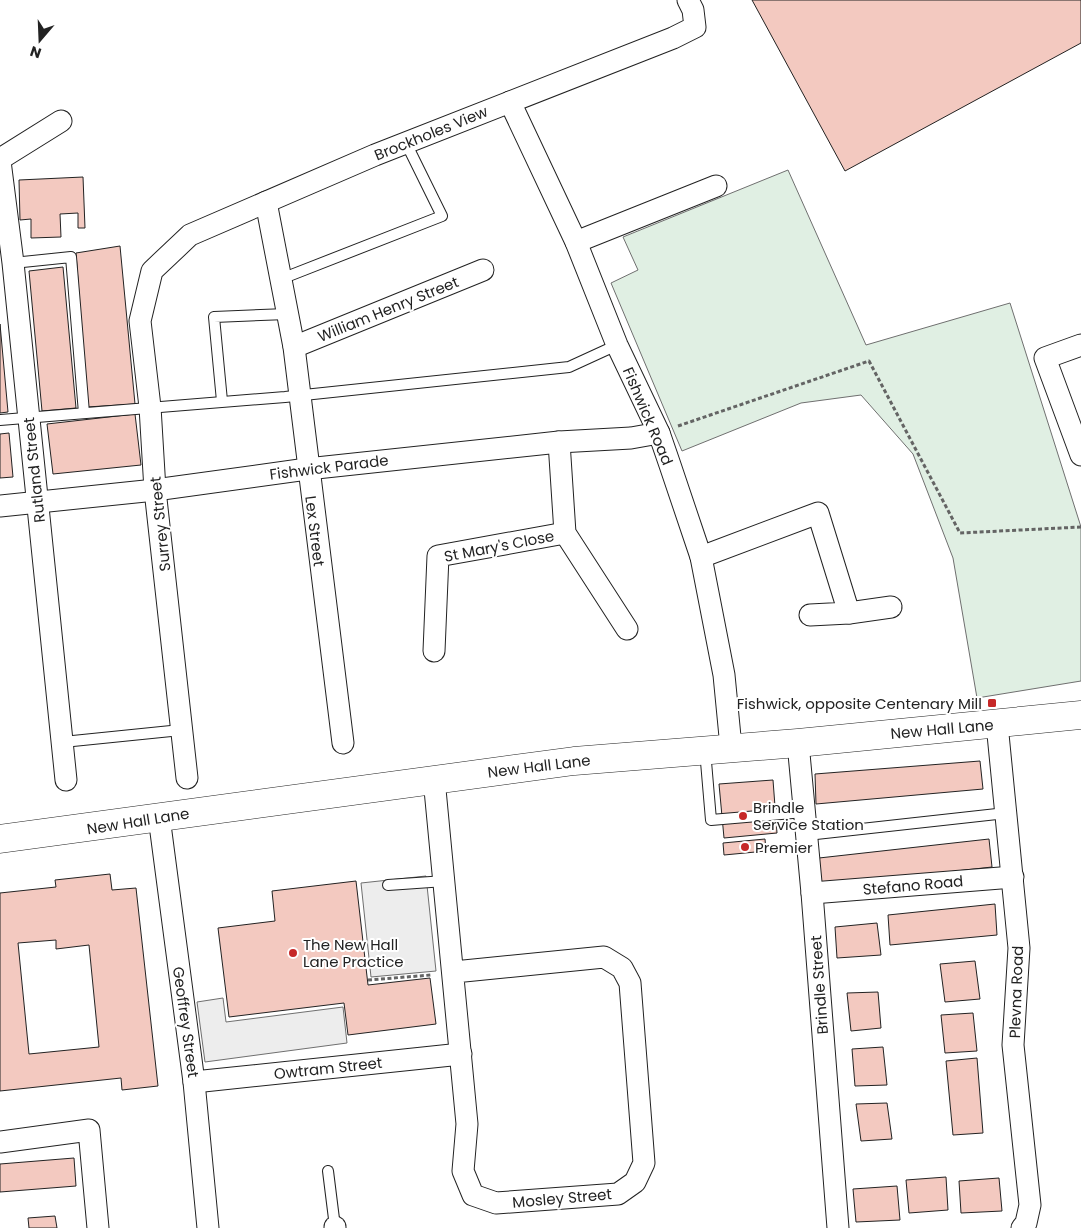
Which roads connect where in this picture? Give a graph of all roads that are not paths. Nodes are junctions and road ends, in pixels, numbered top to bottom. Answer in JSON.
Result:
{"nodes":[{"id":1,"x":688,"y":0,"type":"edge"},
{"id":2,"x":510,"y":102,"type":"junction"},
{"id":3,"x":61,"y":121,"type":"dead end"},
{"id":4,"x":406,"y":143,"type":"junction"},
{"id":5,"x":0,"y":160,"type":"edge"},
{"id":6,"x":716,"y":186,"type":"dead end"},
{"id":7,"x":266,"y":202,"type":"junction"},
{"id":8,"x":5,"y":233,"type":"edge"},
{"id":9,"x":576,"y":242,"type":"junction"},
{"id":10,"x":13,"y":263,"type":"junction"},
{"id":11,"x":483,"y":270,"type":"dead end"},
{"id":12,"x":152,"y":271,"type":"joint"},
{"id":13,"x":280,"y":279,"type":"junction"},
{"id":14,"x":287,"y":314,"type":"junction"},
{"id":15,"x":618,"y":345,"type":"junction"},
{"id":16,"x":1081,"y":345,"type":"edge"},
{"id":17,"x":294,"y":347,"type":"junction"},
{"id":18,"x":299,"y":396,"type":"junction"},
{"id":19,"x":222,"y":401,"type":"junction"},
{"id":20,"x":150,"y":407,"type":"junction"},
{"id":21,"x":84,"y":413,"type":"junction"},
{"id":22,"x":28,"y":417,"type":"junction"},
{"id":23,"x":0,"y":420,"type":"edge"},
{"id":24,"x":659,"y":433,"type":"junction"},
{"id":25,"x":559,"y":442,"type":"junction"},
{"id":26,"x":1081,"y":455,"type":"edge"},
{"id":27,"x":307,"y":469,"type":"junction"},
{"id":28,"x":156,"y":490,"type":"junction"},
{"id":29,"x":37,"y":502,"type":"junction"},
{"id":30,"x":0,"y":506,"type":"edge"},
{"id":31,"x":565,"y":533,"type":"junction"},
{"id":32,"x":701,"y":557,"type":"junction"},
{"id":33,"x":891,"y":607,"type":"dead end"},
{"id":34,"x":849,"y":613,"type":"junction"},
{"id":35,"x":810,"y":614,"type":"dead end"},
{"id":36,"x":627,"y":629,"type":"dead end"},
{"id":37,"x":434,"y":651,"type":"dead end"},
{"id":38,"x":1081,"y":715,"type":"edge"},
{"id":39,"x":997,"y":724,"type":"junction"},
{"id":40,"x":181,"y":730,"type":"junction"},
{"id":41,"x":63,"y":742,"type":"junction"},
{"id":42,"x":343,"y":743,"type":"dead end"},
{"id":43,"x":798,"y":743,"type":"junction"},
{"id":44,"x":718,"y":748,"type":"junction"},
{"id":45,"x":188,"y":778,"type":"dead end"},
{"id":46,"x":434,"y":779,"type":"junction"},
{"id":47,"x":66,"y":780,"type":"dead end"},
{"id":48,"x":804,"y":812,"type":"junction"},
{"id":49,"x":1006,"y":813,"type":"junction"},
{"id":50,"x":159,"y":817,"type":"junction"},
{"id":51,"x":806,"y":835,"type":"junction"},
{"id":52,"x":0,"y":839,"type":"edge"},
{"id":53,"x":1013,"y":876,"type":"junction"},
{"id":54,"x":445,"y":881,"type":"junction"},
{"id":55,"x":388,"y":885,"type":"dead end"},
{"id":56,"x":812,"y":893,"type":"junction"},
{"id":57,"x":454,"y":972,"type":"junction"},
{"id":58,"x":461,"y":1054,"type":"junction"},
{"id":59,"x":194,"y":1082,"type":"junction"},
{"id":60,"x":0,"y":1142,"type":"edge"},
{"id":61,"x":328,"y":1172,"type":"dead end"},
{"id":62,"x":1026,"y":1226,"type":"edge"},
{"id":63,"x":98,"y":1228,"type":"edge"},
{"id":64,"x":208,"y":1228,"type":"edge"},
{"id":65,"x":335,"y":1228,"type":"edge"},
{"id":66,"x":838,"y":1228,"type":"edge"}],
"edges":[{"from":1,"to":2,"type":"street","name":"Brockholes View"},
{"from":2,"to":4,"type":"street","name":"Brockholes View"},
{"from":2,"to":9,"type":"street","name":"Fishwick Road"},
{"from":3,"to":5,"type":"street"},
{"from":4,"to":7,"type":"street","name":"Brockholes View"},
{"from":4,"to":13,"type":"lane"},
{"from":5,"to":8,"type":"street","name":"Rutland Street"},
{"from":6,"to":9,"type":"street"},
{"from":7,"to":12,"type":"street","name":"Brockholes View"},
{"from":7,"to":13,"type":"street","name":"Lex Street"},
{"from":8,"to":10,"type":"street","name":"Rutland Street"},
{"from":9,"to":15,"type":"street","name":"Fishwick Road"},
{"from":10,"to":21,"type":"lane"},
{"from":10,"to":22,"type":"street","name":"Rutland Street"},
{"from":11,"to":17,"type":"street","name":"William Henry Street"},
{"from":12,"to":20,"type":"street","name":"Surrey Street"},
{"from":13,"to":14,"type":"street","name":"Lex Street"},
{"from":14,"to":17,"type":"street","name":"Lex Street"},
{"from":14,"to":19,"type":"lane"},
{"from":15,"to":18,"type":"lane"},
{"from":15,"to":24,"type":"street","name":"Fishwick Road"},
{"from":16,"to":26,"type":"street"},
{"from":17,"to":18,"type":"street","name":"Lex Street"},
{"from":18,"to":19,"type":"lane"},
{"from":18,"to":27,"type":"street","name":"Lex Street"},
{"from":19,"to":20,"type":"lane"},
{"from":20,"to":21,"type":"lane"},
{"from":20,"to":28,"type":"street","name":"Surrey Street"},
{"from":21,"to":22,"type":"lane"},
{"from":22,"to":23,"type":"lane"},
{"from":22,"to":29,"type":"street","name":"Rutland Street"},
{"from":24,"to":25,"type":"street","name":"Fishwick Parade"},
{"from":24,"to":32,"type":"street","name":"Fishwick Road"},
{"from":25,"to":27,"type":"street","name":"Fishwick Parade"},
{"from":25,"to":31,"type":"street","name":"St Mary's Close"},
{"from":27,"to":28,"type":"street","name":"Fishwick Parade"},
{"from":27,"to":42,"type":"street","name":"Lex Street"},
{"from":28,"to":29,"type":"street","name":"Fishwick Parade"},
{"from":28,"to":40,"type":"street","name":"Surrey Street"},
{"from":29,"to":30,"type":"street","name":"Fishwick Parade"},
{"from":29,"to":41,"type":"street","name":"Rutland Street"},
{"from":31,"to":36,"type":"street","name":"St Mary's Close"},
{"from":31,"to":37,"type":"street","name":"St Mary's Close"},
{"from":32,"to":34,"type":"street"},
{"from":32,"to":44,"type":"street","name":"Fishwick Road"},
{"from":33,"to":34,"type":"street"},
{"from":34,"to":35,"type":"street"},
{"from":38,"to":39,"type":"highway","name":"New Hall Lane"},
{"from":39,"to":43,"type":"highway","name":"New Hall Lane"},
{"from":39,"to":49,"type":"street","name":"Plevna Road"},
{"from":40,"to":41,"type":"lane"},
{"from":40,"to":45,"type":"street","name":"Surrey Street"},
{"from":41,"to":47,"type":"street","name":"Rutland Street"},
{"from":43,"to":44,"type":"highway","name":"New Hall Lane"},
{"from":43,"to":48,"type":"street","name":"Brindle Street"},
{"from":44,"to":46,"type":"highway","name":"New Hall Lane"},
{"from":44,"to":48,"type":"lane"},
{"from":46,"to":50,"type":"highway","name":"New Hall Lane"},
{"from":46,"to":54,"type":"street","name":"Mosley Street"},
{"from":48,"to":51,"type":"street","name":"Brindle Street"},
{"from":49,"to":51,"type":"lane"},
{"from":49,"to":53,"type":"street","name":"Plevna Road"},
{"from":50,"to":52,"type":"highway","name":"New Hall Lane"},
{"from":50,"to":59,"type":"street","name":"Geoffrey Street"},
{"from":51,"to":56,"type":"street","name":"Brindle Street"},
{"from":53,"to":56,"type":"street","name":"Stefano Road"},
{"from":53,"to":62,"type":"street","name":"Plevna Road"},
{"from":54,"to":55,"type":"lane"},
{"from":54,"to":57,"type":"street","name":"Mosley Street"},
{"from":56,"to":66,"type":"street","name":"Brindle Street"},
{"from":57,"to":58,"type":"street","name":"Mosley Street"},
{"from":57,"to":58,"type":"street","name":"Mosley Street"},
{"from":58,"to":59,"type":"street","name":"Owtram Street"},
{"from":59,"to":64,"type":"street","name":"Geoffrey Street"},
{"from":60,"to":63,"type":"street"},
{"from":61,"to":65,"type":"lane"}]}
